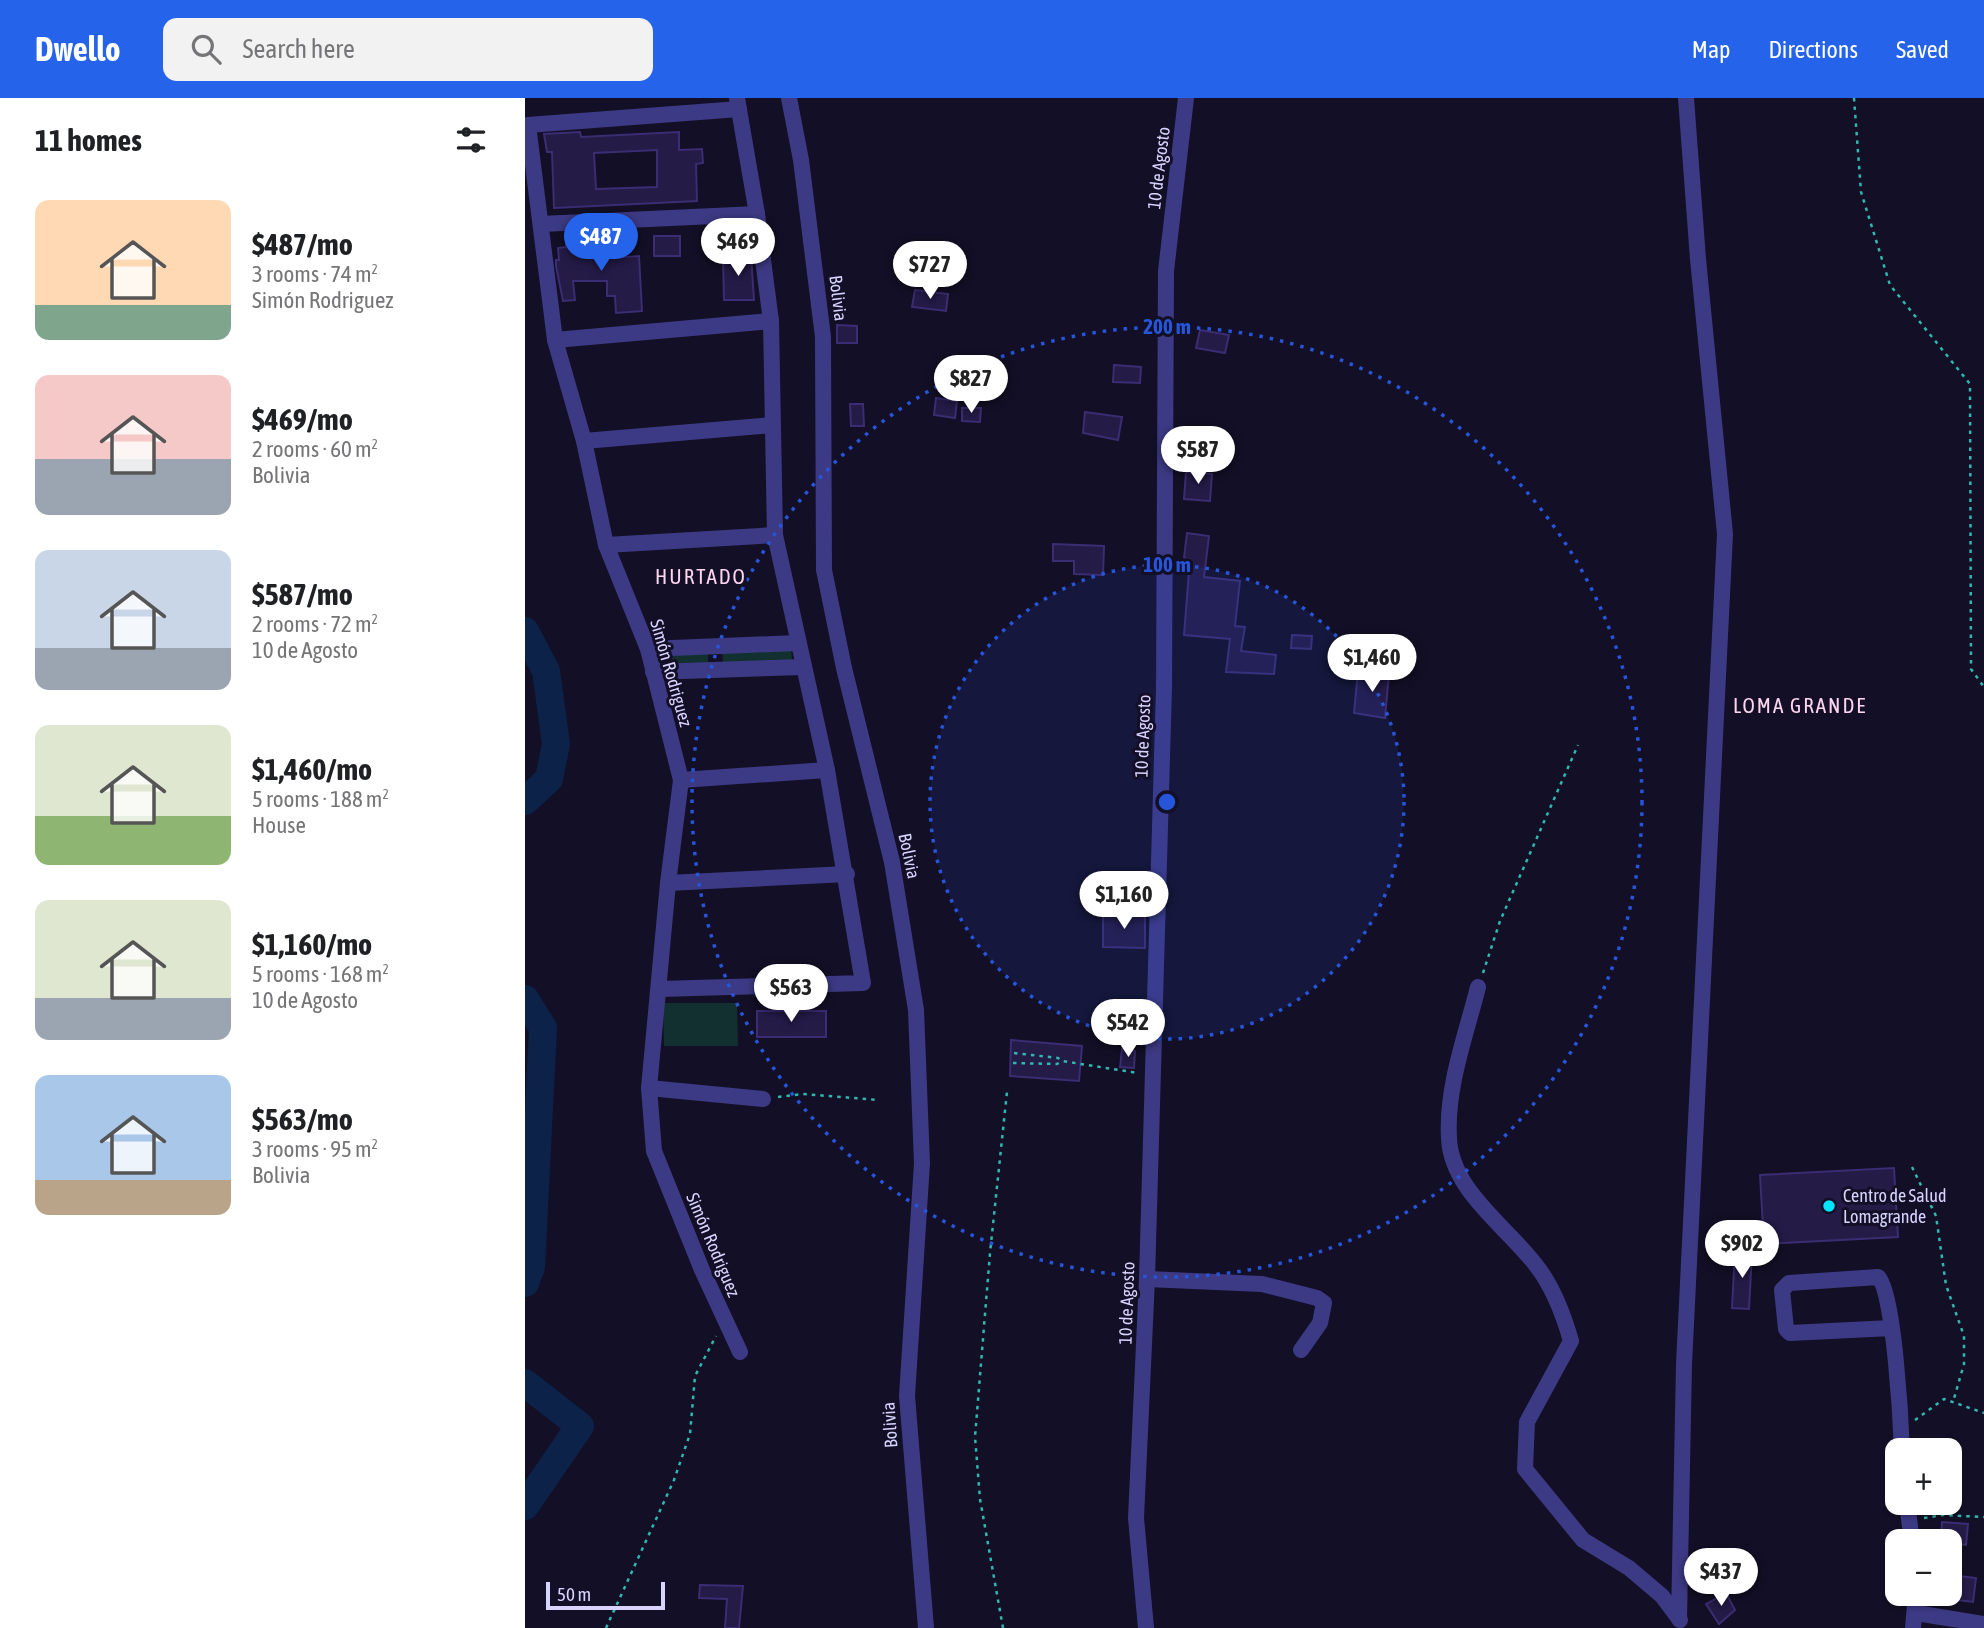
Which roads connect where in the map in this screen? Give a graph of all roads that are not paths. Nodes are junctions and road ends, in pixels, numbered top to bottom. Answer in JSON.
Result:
{"nodes":[{"id":1,"x":789,"y":98,"type":"edge"},
{"id":2,"x":1187,"y":98,"type":"edge"},
{"id":3,"x":1686,"y":98,"type":"edge"},
{"id":4,"x":738,"y":104,"type":"edge"},
{"id":5,"x":757,"y":214,"type":"junction"},
{"id":6,"x":541,"y":225,"type":"junction"},
{"id":7,"x":771,"y":321,"type":"junction"},
{"id":8,"x":555,"y":340,"type":"junction"},
{"id":9,"x":772,"y":425,"type":"junction"},
{"id":10,"x":584,"y":441,"type":"junction"},
{"id":11,"x":775,"y":535,"type":"junction"},
{"id":12,"x":606,"y":545,"type":"junction"},
{"id":13,"x":798,"y":643,"type":"junction"},
{"id":14,"x":717,"y":647,"type":"junction"},
{"id":15,"x":648,"y":649,"type":"junction"},
{"id":16,"x":803,"y":667,"type":"junction"},
{"id":17,"x":719,"y":670,"type":"junction"},
{"id":18,"x":653,"y":672,"type":"junction"},
{"id":19,"x":827,"y":770,"type":"junction"},
{"id":20,"x":681,"y":780,"type":"junction"},
{"id":21,"x":847,"y":874,"type":"junction"},
{"id":22,"x":668,"y":883,"type":"junction"},
{"id":23,"x":1478,"y":986,"type":"road end"},
{"id":24,"x":660,"y":989,"type":"junction"},
{"id":25,"x":649,"y":1088,"type":"junction"},
{"id":26,"x":763,"y":1099,"type":"road end"},
{"id":27,"x":1147,"y":1279,"type":"junction"},
{"id":28,"x":1891,"y":1328,"type":"junction"},
{"id":29,"x":1301,"y":1350,"type":"dead end"},
{"id":30,"x":740,"y":1352,"type":"dead end"},
{"id":31,"x":1901,"y":1438,"type":"edge"},
{"id":32,"x":1915,"y":1620,"type":"edge"},
{"id":33,"x":1682,"y":1624,"type":"edge"},
{"id":34,"x":1984,"y":1624,"type":"edge"},
{"id":35,"x":926,"y":1628,"type":"edge"},
{"id":36,"x":1146,"y":1628,"type":"edge"}],
"edges":[{"from":1,"to":35,"type":"street","name":"Bolivia"},
{"from":2,"to":27,"type":"street","name":"10 de Agosto"},
{"from":3,"to":33,"type":"street"},
{"from":4,"to":5,"type":"street"},
{"from":4,"to":6,"type":"street","name":"Simón Rodriguez"},
{"from":5,"to":6,"type":"street"},
{"from":5,"to":7,"type":"street"},
{"from":6,"to":8,"type":"street","name":"Simón Rodriguez"},
{"from":7,"to":8,"type":"street"},
{"from":7,"to":9,"type":"street"},
{"from":8,"to":10,"type":"street","name":"Simón Rodriguez"},
{"from":9,"to":10,"type":"street"},
{"from":9,"to":11,"type":"street"},
{"from":10,"to":12,"type":"street","name":"Simón Rodriguez"},
{"from":11,"to":12,"type":"street"},
{"from":11,"to":13,"type":"street"},
{"from":12,"to":15,"type":"street","name":"Simón Rodriguez"},
{"from":13,"to":14,"type":"street"},
{"from":13,"to":16,"type":"street"},
{"from":14,"to":15,"type":"street"},
{"from":14,"to":17,"type":"street"},
{"from":15,"to":18,"type":"street","name":"Simón Rodriguez"},
{"from":16,"to":17,"type":"street"},
{"from":16,"to":19,"type":"street"},
{"from":17,"to":18,"type":"street"},
{"from":18,"to":20,"type":"street","name":"Simón Rodriguez"},
{"from":19,"to":20,"type":"street"},
{"from":19,"to":21,"type":"street"},
{"from":20,"to":22,"type":"street","name":"Simón Rodriguez"},
{"from":21,"to":22,"type":"street"},
{"from":21,"to":24,"type":"street"},
{"from":22,"to":24,"type":"street","name":"Simón Rodriguez"},
{"from":23,"to":33,"type":"street"},
{"from":24,"to":25,"type":"street","name":"Simón Rodriguez"},
{"from":25,"to":26,"type":"street"},
{"from":25,"to":30,"type":"street","name":"Simón Rodriguez"},
{"from":27,"to":29,"type":"street"},
{"from":27,"to":36,"type":"street","name":"10 de Agosto"},
{"from":28,"to":28,"type":"street"},
{"from":28,"to":31,"type":"street"},
{"from":32,"to":34,"type":"street"}]}
